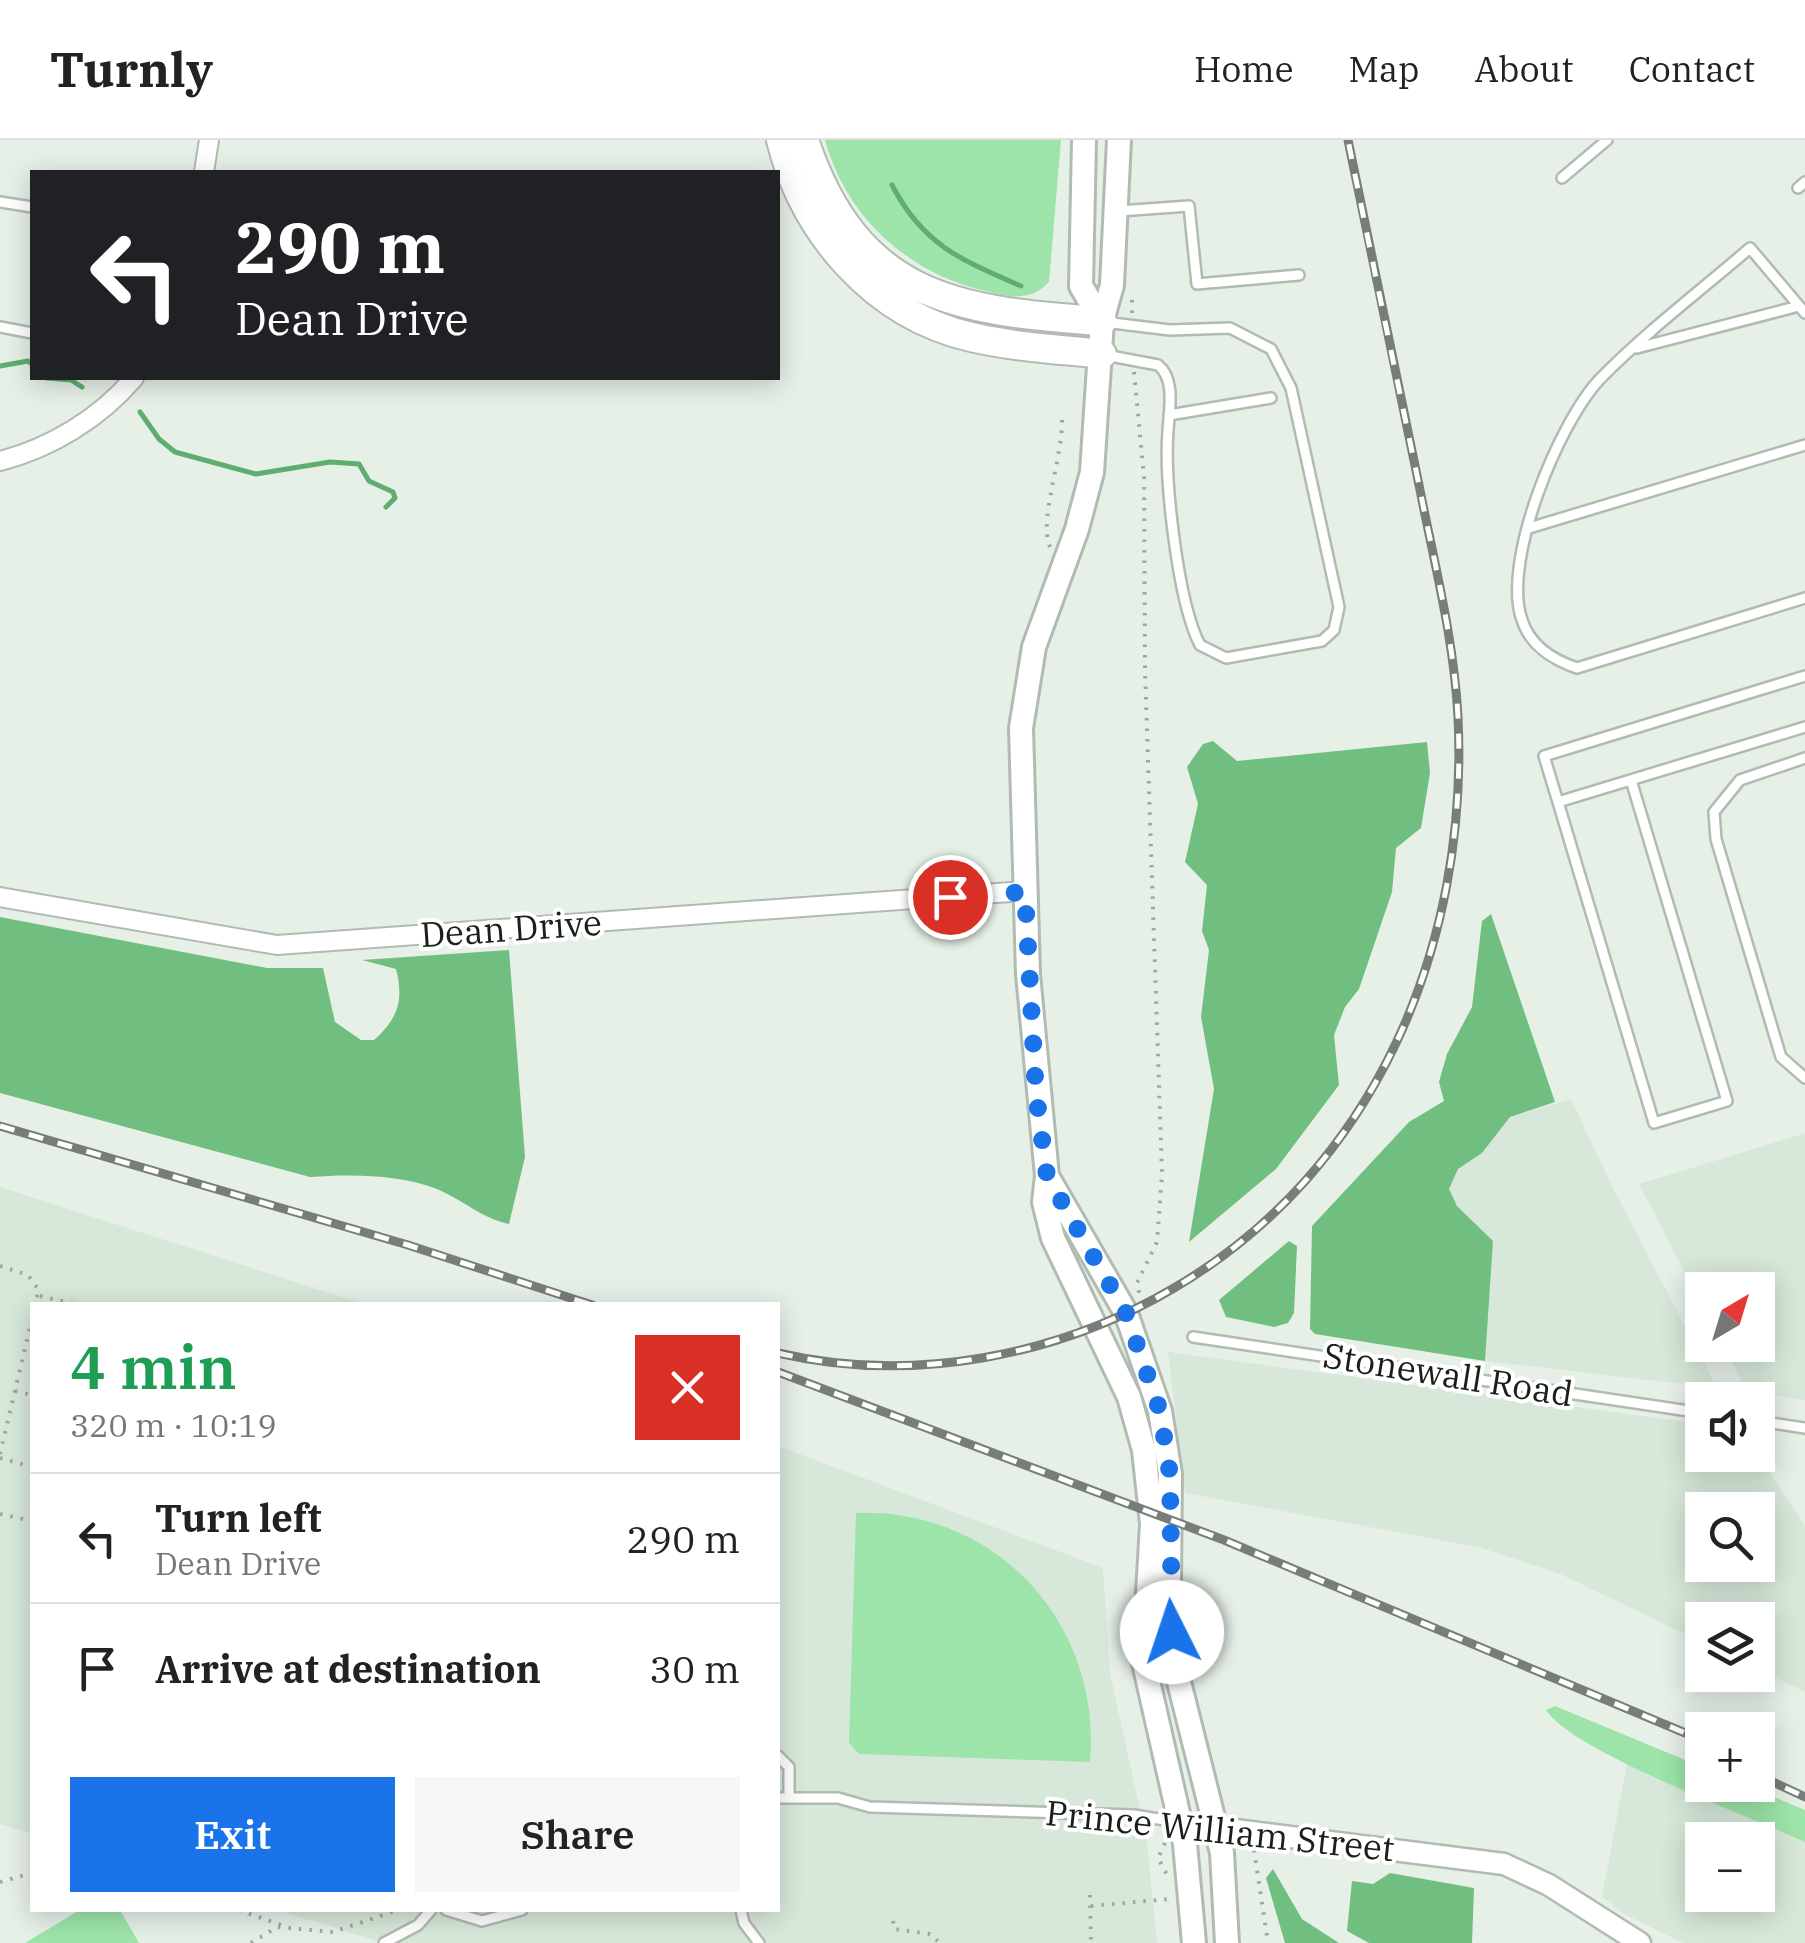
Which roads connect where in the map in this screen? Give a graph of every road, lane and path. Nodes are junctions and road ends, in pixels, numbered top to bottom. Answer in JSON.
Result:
{"nodes":[{"id":1,"x":209,"y":140,"type":"edge"},
{"id":2,"x":781,"y":140,"type":"edge"},
{"id":3,"x":804,"y":140,"type":"edge"},
{"id":4,"x":1084,"y":140,"type":"edge"},
{"id":5,"x":1119,"y":140,"type":"edge"},
{"id":6,"x":1607,"y":140,"type":"edge"},
{"id":7,"x":204,"y":170,"type":"edge"},
{"id":8,"x":1562,"y":178,"type":"dead end"},
{"id":9,"x":0,"y":202,"type":"edge"},
{"id":10,"x":30,"y":207,"type":"edge"},
{"id":11,"x":1116,"y":211,"type":"junction"},
{"id":12,"x":1299,"y":275,"type":"dead end"},
{"id":13,"x":1802,"y":310,"type":"edge"},
{"id":14,"x":1102,"y":322,"type":"junction"},
{"id":15,"x":0,"y":327,"type":"edge"},
{"id":16,"x":30,"y":333,"type":"edge"},
{"id":17,"x":1634,"y":349,"type":"junction"},
{"id":18,"x":1102,"y":354,"type":"junction"},
{"id":19,"x":1132,"y":360,"type":"junction"},
{"id":20,"x":132,"y":380,"type":"edge"},
{"id":21,"x":1272,"y":398,"type":"dead end"},
{"id":22,"x":1168,"y":415,"type":"junction"},
{"id":23,"x":1062,"y":416,"type":"dead end"},
{"id":24,"x":1805,"y":445,"type":"edge"},
{"id":25,"x":0,"y":461,"type":"edge"},
{"id":26,"x":1529,"y":528,"type":"junction"},
{"id":27,"x":1061,"y":573,"type":"junction"},
{"id":28,"x":1805,"y":598,"type":"edge"},
{"id":29,"x":1805,"y":676,"type":"edge"},
{"id":30,"x":1805,"y":726,"type":"edge"},
{"id":31,"x":1805,"y":758,"type":"edge"},
{"id":32,"x":1630,"y":780,"type":"junction"},
{"id":33,"x":1558,"y":802,"type":"junction"},
{"id":34,"x":1025,"y":892,"type":"junction"},
{"id":35,"x":0,"y":897,"type":"edge"},
{"id":36,"x":1805,"y":1078,"type":"edge"},
{"id":37,"x":1047,"y":1176,"type":"junction"},
{"id":38,"x":0,"y":1266,"type":"edge"},
{"id":39,"x":38,"y":1295,"type":"junction"},
{"id":40,"x":1141,"y":1299,"type":"dead end"},
{"id":41,"x":37,"y":1302,"type":"edge"},
{"id":42,"x":67,"y":1302,"type":"edge"},
{"id":43,"x":30,"y":1327,"type":"edge"},
{"id":44,"x":1193,"y":1336,"type":"dead end"},
{"id":45,"x":15,"y":1391,"type":"junction"},
{"id":46,"x":30,"y":1395,"type":"edge"},
{"id":47,"x":1685,"y":1410,"type":"edge"},
{"id":48,"x":1775,"y":1424,"type":"edge"},
{"id":49,"x":1805,"y":1428,"type":"edge"},
{"id":50,"x":0,"y":1456,"type":"edge"},
{"id":51,"x":30,"y":1466,"type":"edge"},
{"id":52,"x":0,"y":1514,"type":"edge"},
{"id":53,"x":30,"y":1522,"type":"edge"},
{"id":54,"x":780,"y":1758,"type":"edge"},
{"id":55,"x":790,"y":1798,"type":"junction"},
{"id":56,"x":780,"y":1800,"type":"edge"},
{"id":57,"x":1180,"y":1822,"type":"junction"},
{"id":58,"x":1217,"y":1830,"type":"junction"},
{"id":59,"x":1254,"y":1861,"type":"dead end"},
{"id":60,"x":30,"y":1874,"type":"edge"},
{"id":61,"x":0,"y":1882,"type":"edge"},
{"id":62,"x":1090,"y":1894,"type":"dead end"},
{"id":63,"x":1174,"y":1898,"type":"dead end"},
{"id":64,"x":1091,"y":1906,"type":"junction"},
{"id":65,"x":245,"y":1912,"type":"edge"},
{"id":66,"x":392,"y":1912,"type":"edge"},
{"id":67,"x":429,"y":1912,"type":"edge"},
{"id":68,"x":453,"y":1912,"type":"edge"},
{"id":69,"x":518,"y":1912,"type":"edge"},
{"id":70,"x":741,"y":1912,"type":"edge"},
{"id":71,"x":893,"y":1920,"type":"dead end"},
{"id":72,"x":288,"y":1927,"type":"junction"},
{"id":73,"x":251,"y":1943,"type":"edge"},
{"id":74,"x":384,"y":1943,"type":"edge"},
{"id":75,"x":759,"y":1943,"type":"edge"},
{"id":76,"x":940,"y":1943,"type":"edge"},
{"id":77,"x":1090,"y":1943,"type":"edge"},
{"id":78,"x":1194,"y":1943,"type":"edge"},
{"id":79,"x":1227,"y":1943,"type":"edge"},
{"id":80,"x":1268,"y":1943,"type":"edge"},
{"id":81,"x":1640,"y":1943,"type":"edge"}],
"edges":[{"from":1,"to":7,"type":"street"},
{"from":2,"to":18,"type":"highway"},
{"from":3,"to":14,"type":"highway"},
{"from":4,"to":14,"type":"main road"},
{"from":5,"to":11,"type":"main road"},
{"from":6,"to":8,"type":"lane"},
{"from":9,"to":10,"type":"lane"},
{"from":11,"to":12,"type":"lane"},
{"from":11,"to":14,"type":"main road"},
{"from":13,"to":17,"type":"lane"},
{"from":13,"to":17,"type":"lane"},
{"from":14,"to":18,"type":"main road"},
{"from":14,"to":22,"type":"lane"},
{"from":15,"to":16,"type":"lane"},
{"from":17,"to":26,"type":"lane"},
{"from":18,"to":19,"type":"lane"},
{"from":18,"to":27,"type":"main road"},
{"from":19,"to":22,"type":"lane"},
{"from":19,"to":40,"type":"path"},
{"from":20,"to":25,"type":"street"},
{"from":21,"to":22,"type":"lane"},
{"from":23,"to":27,"type":"path"},
{"from":24,"to":26,"type":"lane"},
{"from":26,"to":28,"type":"lane"},
{"from":27,"to":34,"type":"main road"},
{"from":29,"to":33,"type":"lane"},
{"from":30,"to":32,"type":"lane"},
{"from":31,"to":36,"type":"lane"},
{"from":32,"to":33,"type":"lane"},
{"from":32,"to":33,"type":"lane"},
{"from":34,"to":35,"type":"street","name":"Dean Drive"},
{"from":34,"to":37,"type":"main road"},
{"from":37,"to":57,"type":"main road"},
{"from":37,"to":58,"type":"main road"},
{"from":38,"to":39,"type":"path"},
{"from":39,"to":41,"type":"path"},
{"from":39,"to":42,"type":"path"},
{"from":43,"to":45,"type":"path"},
{"from":44,"to":47,"type":"lane","name":"Stonewall Road"},
{"from":45,"to":46,"type":"path"},
{"from":45,"to":50,"type":"path"},
{"from":48,"to":49,"type":"lane"},
{"from":50,"to":51,"type":"path"},
{"from":52,"to":53,"type":"path"},
{"from":54,"to":55,"type":"lane"},
{"from":55,"to":56,"type":"lane","name":"Prince William Street"},
{"from":55,"to":57,"type":"lane","name":"Prince William Street"},
{"from":57,"to":58,"type":"street","name":"Prince William Street"},
{"from":57,"to":78,"type":"main road"},
{"from":58,"to":79,"type":"main road"},
{"from":58,"to":81,"type":"street","name":"Prince William Street"},
{"from":59,"to":80,"type":"path"},
{"from":60,"to":61,"type":"path"},
{"from":62,"to":64,"type":"path"},
{"from":63,"to":64,"type":"path"},
{"from":64,"to":77,"type":"path"},
{"from":65,"to":72,"type":"path"},
{"from":66,"to":72,"type":"path"},
{"from":67,"to":74,"type":"lane"},
{"from":68,"to":69,"type":"lane"},
{"from":70,"to":75,"type":"lane"},
{"from":71,"to":76,"type":"path"},
{"from":72,"to":73,"type":"path"}]}
